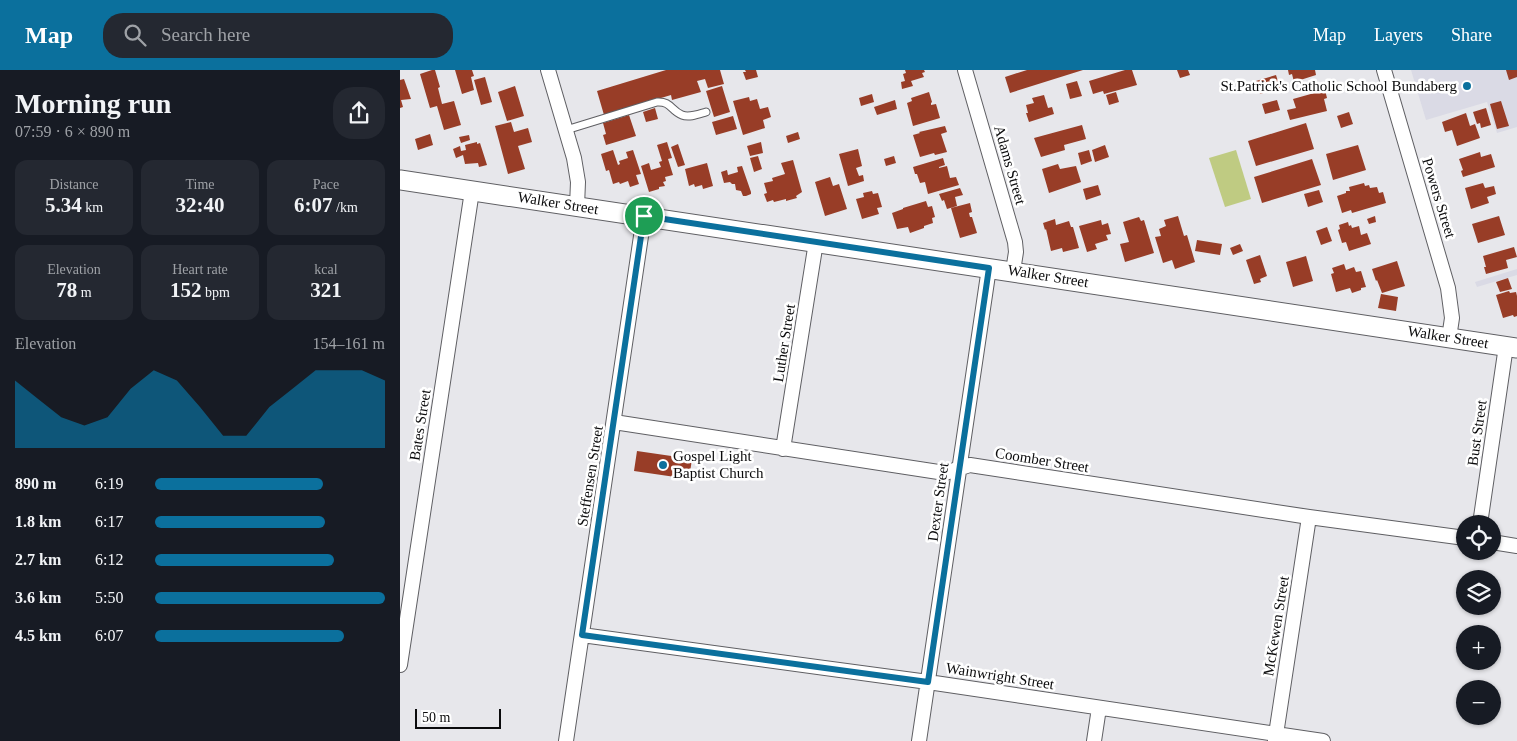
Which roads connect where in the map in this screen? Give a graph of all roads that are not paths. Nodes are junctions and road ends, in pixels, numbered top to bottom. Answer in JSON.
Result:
{"nodes":[{"id":1,"x":548,"y":70,"type":"edge"},
{"id":2,"x":965,"y":70,"type":"edge"},
{"id":3,"x":1384,"y":70,"type":"edge"},
{"id":4,"x":706,"y":112,"type":"dead end"},
{"id":5,"x":566,"y":130,"type":"junction"},
{"id":6,"x":400,"y":180,"type":"edge"},
{"id":7,"x":472,"y":190,"type":"junction"},
{"id":8,"x":577,"y":206,"type":"junction"},
{"id":9,"x":644,"y":216,"type":"junction"},
{"id":10,"x":816,"y":242,"type":"junction"},
{"id":11,"x":989,"y":268,"type":"junction"},
{"id":12,"x":1013,"y":271,"type":"junction"},
{"id":13,"x":1449,"y":338,"type":"junction"},
{"id":14,"x":1511,"y":347,"type":"edge"},
{"id":15,"x":614,"y":422,"type":"junction"},
{"id":16,"x":783,"y":449,"type":"junction"},
{"id":17,"x":959,"y":468,"type":"junction"},
{"id":18,"x":1482,"y":515,"type":"edge"},
{"id":19,"x":1309,"y":517,"type":"junction"},
{"id":20,"x":1456,"y":537,"type":"edge"},
{"id":21,"x":1501,"y":543,"type":"edge"},
{"id":22,"x":1517,"y":546,"type":"edge"},
{"id":23,"x":582,"y":635,"type":"junction"},
{"id":24,"x":400,"y":665,"type":"edge"},
{"id":25,"x":928,"y":682,"type":"junction"},
{"id":26,"x":1100,"y":708,"type":"junction"},
{"id":27,"x":1276,"y":737,"type":"edge"},
{"id":28,"x":566,"y":741,"type":"edge"},
{"id":29,"x":919,"y":741,"type":"edge"},
{"id":30,"x":1094,"y":741,"type":"edge"},
{"id":31,"x":1323,"y":741,"type":"edge"}],
"edges":[{"from":1,"to":5,"type":"street"},
{"from":2,"to":12,"type":"street","name":"Adams Street"},
{"from":3,"to":13,"type":"street","name":"Powers Street"},
{"from":4,"to":5,"type":"lane"},
{"from":5,"to":8,"type":"street"},
{"from":6,"to":7,"type":"main road","name":"Walker Street"},
{"from":7,"to":8,"type":"main road","name":"Walker Street"},
{"from":7,"to":24,"type":"street","name":"Bates Street"},
{"from":8,"to":9,"type":"main road","name":"Walker Street"},
{"from":9,"to":10,"type":"main road","name":"Walker Street"},
{"from":9,"to":15,"type":"street","name":"Steffensen Street"},
{"from":10,"to":11,"type":"main road","name":"Walker Street"},
{"from":10,"to":16,"type":"street","name":"Luther Street"},
{"from":11,"to":12,"type":"main road","name":"Walker Street"},
{"from":11,"to":17,"type":"street","name":"Dexter Street"},
{"from":12,"to":13,"type":"main road","name":"Walker Street"},
{"from":13,"to":14,"type":"main road","name":"Walker Street"},
{"from":14,"to":18,"type":"street","name":"Bust Street"},
{"from":15,"to":16,"type":"street","name":"Coomber Street"},
{"from":15,"to":23,"type":"street","name":"Steffensen Street"},
{"from":16,"to":17,"type":"street","name":"Coomber Street"},
{"from":17,"to":19,"type":"street","name":"Coomber Street"},
{"from":17,"to":25,"type":"street","name":"Dexter Street"},
{"from":19,"to":20,"type":"street","name":"Coomber Street"},
{"from":19,"to":27,"type":"street","name":"McKewen Street"},
{"from":21,"to":22,"type":"street"},
{"from":23,"to":25,"type":"street","name":"Wainwright Street"},
{"from":23,"to":28,"type":"street","name":"Steffensen Street"},
{"from":25,"to":26,"type":"street","name":"Wainwright Street"},
{"from":25,"to":29,"type":"street","name":"Dexter Street"},
{"from":26,"to":27,"type":"street","name":"Wainwright Street"},
{"from":26,"to":30,"type":"street"},
{"from":27,"to":31,"type":"street","name":"Wainwright Street"}]}
